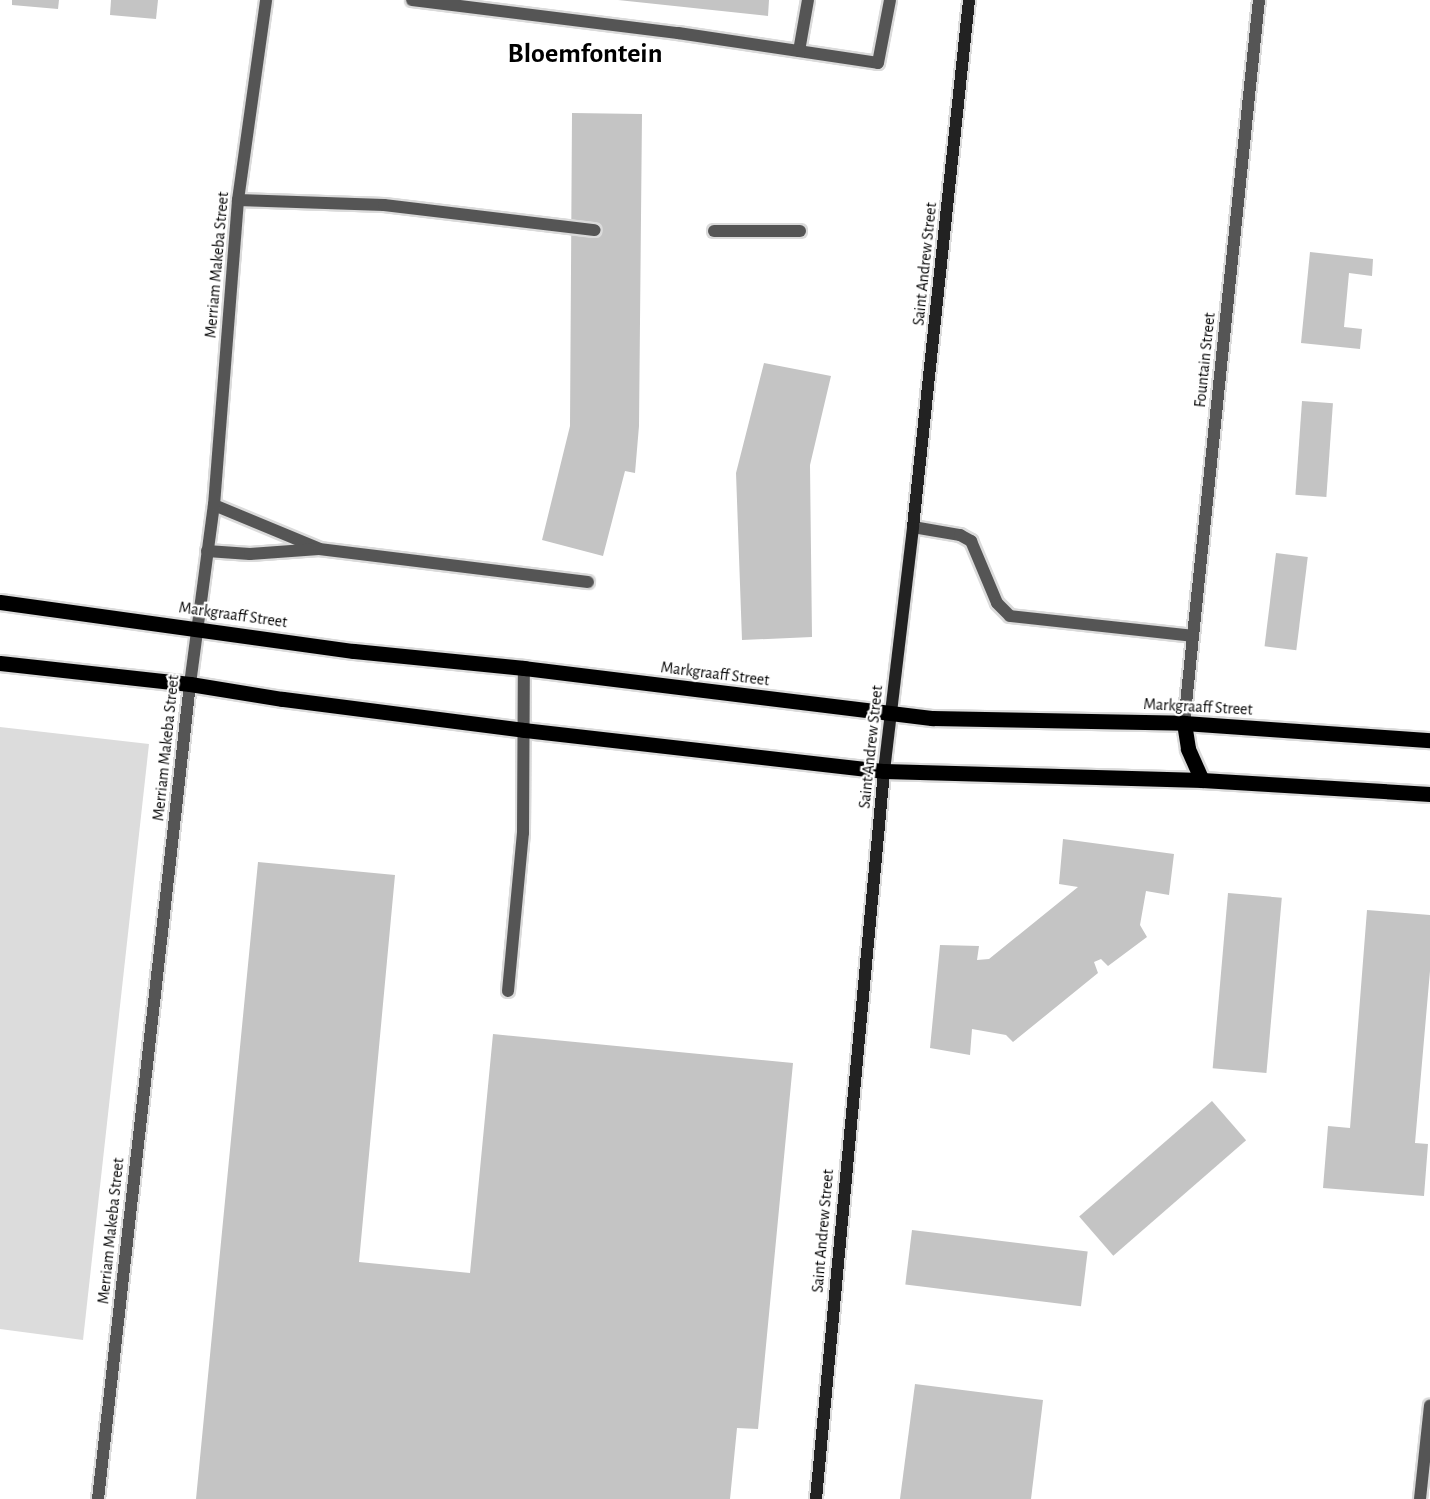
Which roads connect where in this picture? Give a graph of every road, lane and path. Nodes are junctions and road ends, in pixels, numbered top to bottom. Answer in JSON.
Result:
{"nodes":[{"id":1,"x":266,"y":0,"type":"edge"},
{"id":2,"x":412,"y":0,"type":"edge"},
{"id":3,"x":808,"y":0,"type":"edge"},
{"id":4,"x":890,"y":0,"type":"edge"},
{"id":5,"x":969,"y":0,"type":"edge"},
{"id":6,"x":1259,"y":0,"type":"edge"},
{"id":7,"x":799,"y":51,"type":"junction"},
{"id":8,"x":238,"y":200,"type":"junction"},
{"id":9,"x":595,"y":230,"type":"dead end"},
{"id":10,"x":714,"y":231,"type":"dead end"},
{"id":11,"x":800,"y":231,"type":"dead end"},
{"id":12,"x":214,"y":505,"type":"junction"},
{"id":13,"x":913,"y":527,"type":"junction"},
{"id":14,"x":319,"y":549,"type":"junction"},
{"id":15,"x":207,"y":551,"type":"junction"},
{"id":16,"x":588,"y":582,"type":"dead end"},
{"id":17,"x":0,"y":602,"type":"edge"},
{"id":18,"x":196,"y":628,"type":"junction"},
{"id":19,"x":1193,"y":636,"type":"junction"},
{"id":20,"x":0,"y":663,"type":"edge"},
{"id":21,"x":524,"y":668,"type":"junction"},
{"id":22,"x":190,"y":684,"type":"junction"},
{"id":23,"x":892,"y":712,"type":"junction"},
{"id":24,"x":1184,"y":723,"type":"junction"},
{"id":25,"x":524,"y":730,"type":"junction"},
{"id":26,"x":1430,"y":740,"type":"edge"},
{"id":27,"x":884,"y":771,"type":"junction"},
{"id":28,"x":1202,"y":780,"type":"junction"},
{"id":29,"x":1430,"y":794,"type":"edge"},
{"id":30,"x":508,"y":991,"type":"dead end"},
{"id":31,"x":1430,"y":1406,"type":"edge"},
{"id":32,"x":98,"y":1499,"type":"edge"},
{"id":33,"x":816,"y":1499,"type":"edge"},
{"id":34,"x":1420,"y":1499,"type":"edge"}],
"edges":[{"from":1,"to":8,"type":"street","name":"Merriam Makeba Street"},
{"from":2,"to":7,"type":"street"},
{"from":3,"to":7,"type":"street"},
{"from":4,"to":7,"type":"street"},
{"from":5,"to":13,"type":"street","name":"Saint Andrew Street"},
{"from":6,"to":19,"type":"street","name":"Fountain Street"},
{"from":8,"to":9,"type":"street"},
{"from":8,"to":12,"type":"street","name":"Merriam Makeba Street"},
{"from":10,"to":11,"type":"street"},
{"from":12,"to":14,"type":"street"},
{"from":12,"to":15,"type":"street","name":"Merriam Makeba Street"},
{"from":13,"to":19,"type":"street"},
{"from":13,"to":23,"type":"street","name":"Saint Andrew Street"},
{"from":14,"to":15,"type":"street"},
{"from":14,"to":16,"type":"street"},
{"from":15,"to":18,"type":"street","name":"Merriam Makeba Street"},
{"from":17,"to":18,"type":"main road","name":"Markgraaff Street"},
{"from":18,"to":21,"type":"main road","name":"Markgraaff Street"},
{"from":18,"to":22,"type":"street","name":"Merriam Makeba Street"},
{"from":19,"to":24,"type":"street","name":"Fountain Street"},
{"from":20,"to":22,"type":"main road"},
{"from":21,"to":23,"type":"main road","name":"Markgraaff Street"},
{"from":21,"to":25,"type":"street"},
{"from":22,"to":25,"type":"main road"},
{"from":22,"to":32,"type":"street","name":"Merriam Makeba Street"},
{"from":23,"to":24,"type":"main road","name":"Markgraaff Street"},
{"from":23,"to":27,"type":"street","name":"Saint Andrew Street"},
{"from":24,"to":26,"type":"main road","name":"Markgraaff Street"},
{"from":24,"to":28,"type":"main road"},
{"from":25,"to":27,"type":"main road"},
{"from":25,"to":30,"type":"street"},
{"from":27,"to":28,"type":"main road"},
{"from":27,"to":33,"type":"street","name":"Saint Andrew Street"},
{"from":28,"to":29,"type":"main road"},
{"from":31,"to":34,"type":"street"}]}
